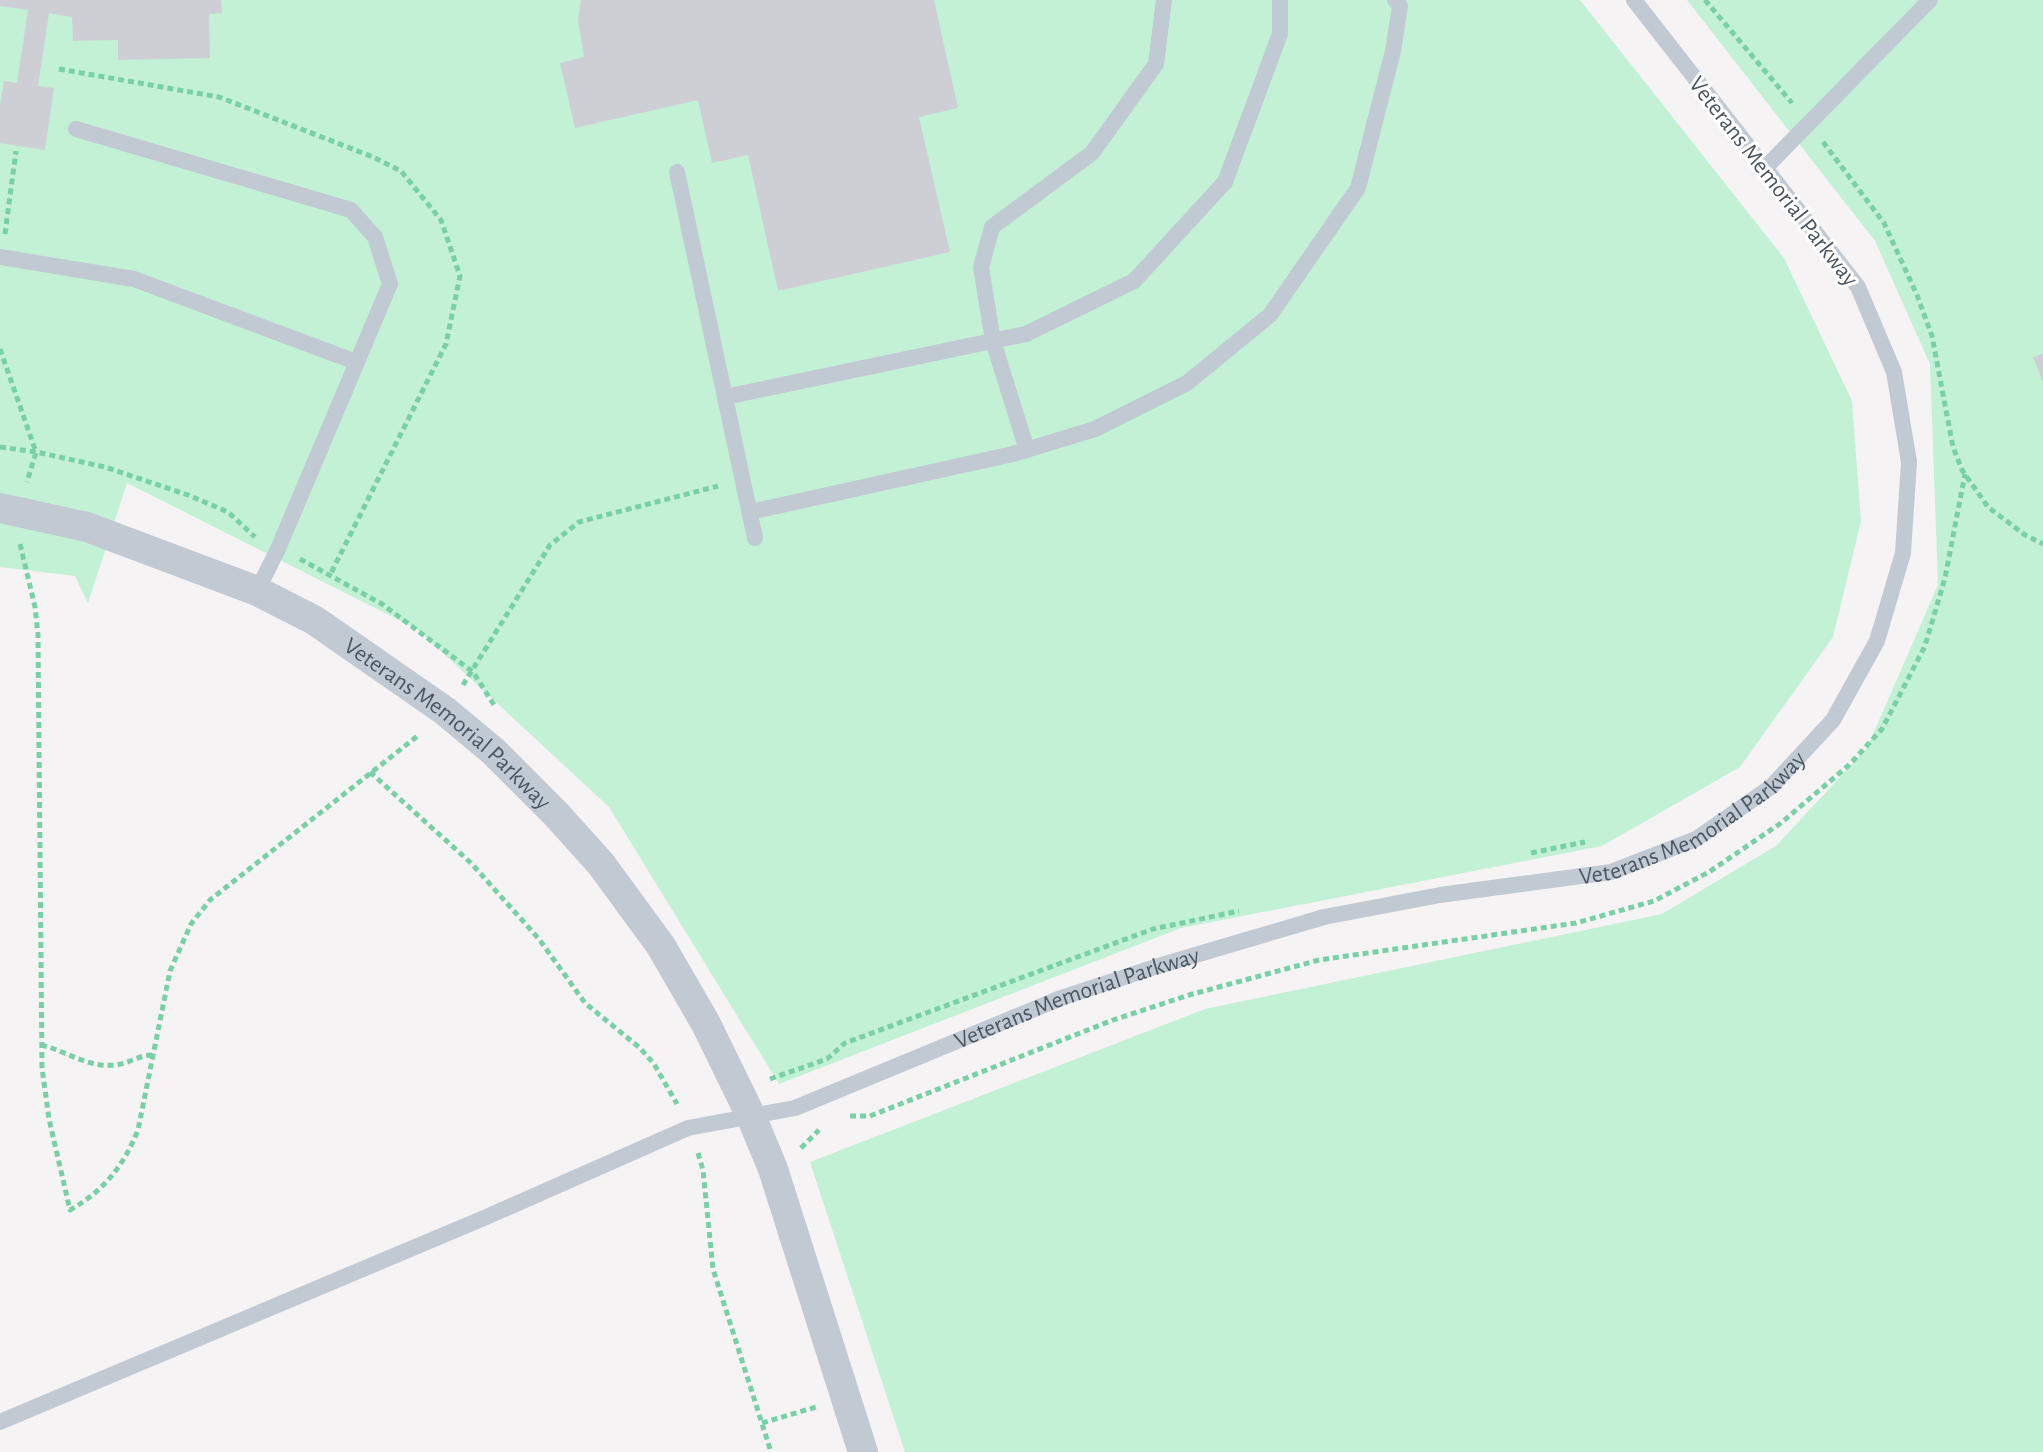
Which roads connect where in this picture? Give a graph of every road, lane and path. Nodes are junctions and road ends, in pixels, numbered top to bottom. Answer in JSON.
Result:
{"nodes":[{"id":1,"x":1164,"y":0,"type":"edge"},
{"id":2,"x":1280,"y":0,"type":"edge"},
{"id":3,"x":1395,"y":0,"type":"edge"},
{"id":4,"x":1634,"y":0,"type":"edge"},
{"id":5,"x":1930,"y":0,"type":"edge"},
{"id":6,"x":59,"y":69,"type":"dead end"},
{"id":7,"x":76,"y":129,"type":"dead end"},
{"id":8,"x":16,"y":151,"type":"dead end"},
{"id":9,"x":1765,"y":168,"type":"junction"},
{"id":10,"x":677,"y":172,"type":"dead end"},
{"id":11,"x":1,"y":258,"type":"edge"},
{"id":12,"x":993,"y":341,"type":"junction"},
{"id":13,"x":0,"y":349,"type":"edge"},
{"id":14,"x":356,"y":362,"type":"junction"},
{"id":15,"x":725,"y":397,"type":"junction"},
{"id":16,"x":0,"y":447,"type":"edge"},
{"id":17,"x":1027,"y":450,"type":"junction"},
{"id":18,"x":36,"y":452,"type":"junction"},
{"id":19,"x":1965,"y":474,"type":"dead end"},
{"id":20,"x":742,"y":479,"type":"junction"},
{"id":21,"x":11,"y":510,"type":"edge"},
{"id":22,"x":750,"y":512,"type":"junction"},
{"id":23,"x":755,"y":538,"type":"dead end"},
{"id":24,"x":278,"y":549,"type":"junction"},
{"id":25,"x":330,"y":575,"type":"junction"},
{"id":26,"x":257,"y":591,"type":"junction"},
{"id":27,"x":473,"y":672,"type":"junction"},
{"id":28,"x":456,"y":695,"type":"dead end"},
{"id":29,"x":499,"y":712,"type":"dead end"},
{"id":30,"x":430,"y":726,"type":"dead end"},
{"id":31,"x":370,"y":772,"type":"junction"},
{"id":32,"x":1585,"y":842,"type":"dead end"},
{"id":33,"x":1524,"y":854,"type":"dead end"},
{"id":34,"x":1245,"y":910,"type":"dead end"},
{"id":35,"x":41,"y":1045,"type":"junction"},
{"id":36,"x":152,"y":1055,"type":"junction"},
{"id":37,"x":762,"y":1071,"type":"dead end"},
{"id":38,"x":751,"y":1116,"type":"junction"},
{"id":39,"x":846,"y":1116,"type":"dead end"},
{"id":40,"x":688,"y":1128,"type":"junction"},
{"id":41,"x":819,"y":1129,"type":"dead end"},
{"id":42,"x":799,"y":1151,"type":"dead end"},
{"id":43,"x":828,"y":1403,"type":"dead end"},
{"id":44,"x":0,"y":1422,"type":"edge"},
{"id":45,"x":762,"y":1423,"type":"junction"},
{"id":46,"x":771,"y":1452,"type":"edge"},
{"id":47,"x":863,"y":1452,"type":"edge"}],
"edges":[{"from":1,"to":12,"type":"lane"},
{"from":2,"to":12,"type":"lane"},
{"from":3,"to":17,"type":"lane"},
{"from":4,"to":9,"type":"lane","name":"Veterans Memorial Parkway"},
{"from":5,"to":9,"type":"lane"},
{"from":6,"to":25,"type":"path"},
{"from":7,"to":14,"type":"lane"},
{"from":8,"to":11,"type":"path"},
{"from":9,"to":38,"type":"lane","name":"Veterans Memorial Parkway"},
{"from":10,"to":15,"type":"lane"},
{"from":11,"to":14,"type":"lane"},
{"from":12,"to":15,"type":"lane"},
{"from":12,"to":17,"type":"lane"},
{"from":13,"to":18,"type":"path"},
{"from":14,"to":24,"type":"lane"},
{"from":15,"to":20,"type":"lane"},
{"from":16,"to":18,"type":"path"},
{"from":17,"to":22,"type":"lane"},
{"from":18,"to":21,"type":"path"},
{"from":18,"to":24,"type":"path"},
{"from":19,"to":39,"type":"path"},
{"from":20,"to":22,"type":"lane"},
{"from":20,"to":27,"type":"path"},
{"from":21,"to":26,"type":"street","name":"Veterans Memorial Parkway"},
{"from":21,"to":35,"type":"path"},
{"from":22,"to":23,"type":"lane"},
{"from":24,"to":25,"type":"path"},
{"from":24,"to":26,"type":"lane"},
{"from":25,"to":27,"type":"path"},
{"from":26,"to":38,"type":"street","name":"Veterans Memorial Parkway"},
{"from":27,"to":28,"type":"path"},
{"from":27,"to":29,"type":"path"},
{"from":30,"to":31,"type":"path"},
{"from":31,"to":36,"type":"path"},
{"from":31,"to":40,"type":"path"},
{"from":32,"to":33,"type":"path"},
{"from":34,"to":37,"type":"path"},
{"from":35,"to":36,"type":"path"},
{"from":35,"to":36,"type":"path"},
{"from":38,"to":40,"type":"lane"},
{"from":38,"to":47,"type":"street","name":"Veterans Memorial Parkway"},
{"from":40,"to":44,"type":"lane"},
{"from":40,"to":45,"type":"path"},
{"from":41,"to":42,"type":"path"},
{"from":43,"to":45,"type":"path"},
{"from":45,"to":46,"type":"path"}]}
